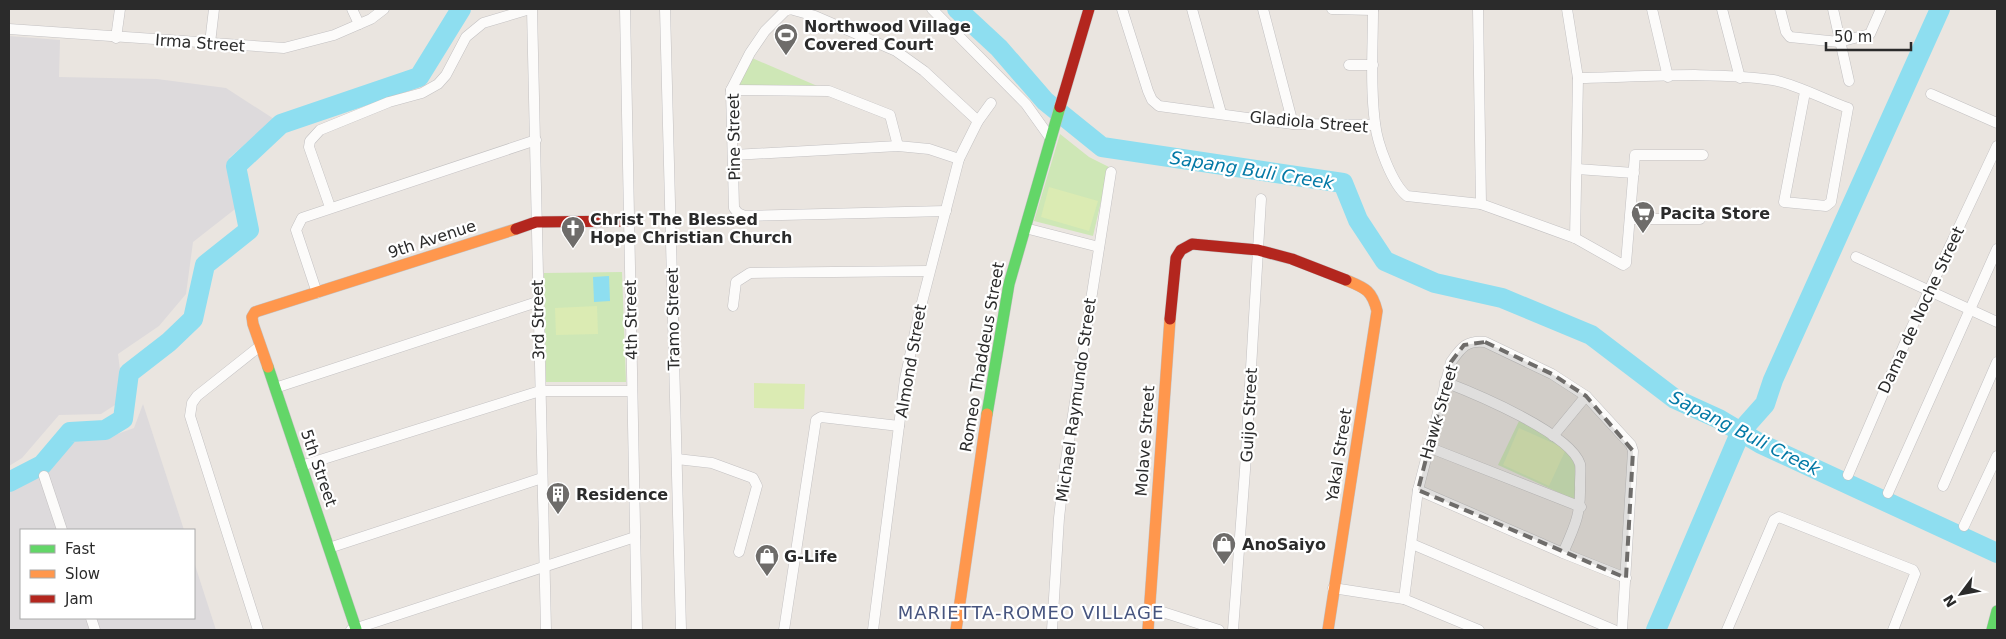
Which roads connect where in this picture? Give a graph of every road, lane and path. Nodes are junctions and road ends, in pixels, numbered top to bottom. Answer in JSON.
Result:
{"nodes":[{"id":1,"x":120,"y":9,"type":"edge"},
{"id":2,"x":214,"y":9,"type":"edge"},
{"id":3,"x":352,"y":9,"type":"edge"},
{"id":4,"x":384,"y":9,"type":"edge"},
{"id":5,"x":531,"y":9,"type":"edge"},
{"id":6,"x":625,"y":9,"type":"edge"},
{"id":7,"x":665,"y":9,"type":"edge"},
{"id":8,"x":932,"y":9,"type":"edge"},
{"id":9,"x":1089,"y":9,"type":"edge"},
{"id":10,"x":1122,"y":9,"type":"edge"},
{"id":11,"x":1192,"y":9,"type":"edge"},
{"id":12,"x":1262,"y":9,"type":"edge"},
{"id":13,"x":1332,"y":9,"type":"edge"},
{"id":14,"x":1373,"y":9,"type":"edge"},
{"id":15,"x":1478,"y":9,"type":"edge"},
{"id":16,"x":1567,"y":9,"type":"edge"},
{"id":17,"x":1652,"y":9,"type":"edge"},
{"id":18,"x":1722,"y":9,"type":"edge"},
{"id":19,"x":1780,"y":9,"type":"edge"},
{"id":20,"x":1833,"y":9,"type":"edge"},
{"id":21,"x":1881,"y":9,"type":"edge"},
{"id":22,"x":359,"y":24,"type":"junction"},
{"id":23,"x":9,"y":29,"type":"edge"},
{"id":24,"x":116,"y":38,"type":"junction"},
{"id":25,"x":1839,"y":42,"type":"junction"},
{"id":26,"x":210,"y":43,"type":"junction"},
{"id":27,"x":1374,"y":65,"type":"junction"},
{"id":28,"x":1349,"y":66,"type":"dead end"},
{"id":29,"x":1668,"y":76,"type":"junction"},
{"id":30,"x":1578,"y":78,"type":"junction"},
{"id":31,"x":1740,"y":78,"type":"junction"},
{"id":32,"x":1849,"y":81,"type":"dead end"},
{"id":33,"x":731,"y":90,"type":"junction"},
{"id":34,"x":1805,"y":92,"type":"junction"},
{"id":35,"x":1931,"y":94,"type":"dead end"},
{"id":36,"x":992,"y":103,"type":"dead end"},
{"id":37,"x":1221,"y":113,"type":"junction"},
{"id":38,"x":978,"y":120,"type":"junction"},
{"id":39,"x":1293,"y":124,"type":"junction"},
{"id":40,"x":1997,"y":124,"type":"edge"},
{"id":41,"x":1375,"y":125,"type":"junction"},
{"id":42,"x":1053,"y":133,"type":"junction"},
{"id":43,"x":536,"y":140,"type":"junction"},
{"id":44,"x":898,"y":146,"type":"junction"},
{"id":45,"x":1997,"y":146,"type":"edge"},
{"id":46,"x":734,"y":155,"type":"junction"},
{"id":47,"x":1703,"y":155,"type":"dead end"},
{"id":48,"x":959,"y":159,"type":"junction"},
{"id":49,"x":1577,"y":169,"type":"junction"},
{"id":50,"x":1111,"y":172,"type":"dead end"},
{"id":51,"x":1634,"y":173,"type":"junction"},
{"id":52,"x":1261,"y":199,"type":"dead end"},
{"id":53,"x":1481,"y":204,"type":"junction"},
{"id":54,"x":330,"y":207,"type":"junction"},
{"id":55,"x":946,"y":211,"type":"junction"},
{"id":56,"x":1630,"y":219,"type":"junction"},
{"id":57,"x":1700,"y":219,"type":"dead end"},
{"id":58,"x":629,"y":220,"type":"junction"},
{"id":59,"x":536,"y":222,"type":"junction"},
{"id":60,"x":1025,"y":228,"type":"junction"},
{"id":61,"x":1574,"y":238,"type":"junction"},
{"id":62,"x":1099,"y":247,"type":"junction"},
{"id":63,"x":1997,"y":249,"type":"edge"},
{"id":64,"x":1258,"y":250,"type":"junction"},
{"id":65,"x":1856,"y":257,"type":"dead end"},
{"id":66,"x":929,"y":271,"type":"junction"},
{"id":67,"x":1929,"y":291,"type":"junction"},
{"id":68,"x":317,"y":294,"type":"junction"},
{"id":69,"x":537,"y":302,"type":"junction"},
{"id":70,"x":733,"y":306,"type":"dead end"},
{"id":71,"x":1970,"y":310,"type":"junction"},
{"id":72,"x":252,"y":317,"type":"joint"},
{"id":73,"x":1997,"y":322,"type":"edge"},
{"id":74,"x":260,"y":346,"type":"junction"},
{"id":75,"x":1997,"y":362,"type":"edge"},
{"id":76,"x":1445,"y":382,"type":"junction"},
{"id":77,"x":274,"y":388,"type":"junction"},
{"id":78,"x":540,"y":390,"type":"junction"},
{"id":79,"x":632,"y":391,"type":"junction"},
{"id":80,"x":1586,"y":396,"type":"junction"},
{"id":81,"x":899,"y":426,"type":"junction"},
{"id":82,"x":1553,"y":436,"type":"junction"},
{"id":83,"x":1428,"y":447,"type":"junction"},
{"id":84,"x":1997,"y":456,"type":"edge"},
{"id":85,"x":677,"y":460,"type":"junction"},
{"id":86,"x":301,"y":466,"type":"junction"},
{"id":87,"x":1848,"y":475,"type":"dead end"},
{"id":88,"x":44,"y":476,"type":"dead end"},
{"id":89,"x":542,"y":478,"type":"junction"},
{"id":90,"x":1943,"y":486,"type":"dead end"},
{"id":91,"x":1418,"y":490,"type":"junction"},
{"id":92,"x":1888,"y":493,"type":"dead end"},
{"id":93,"x":1580,"y":507,"type":"junction"},
{"id":94,"x":1964,"y":526,"type":"dead end"},
{"id":95,"x":62,"y":529,"type":"edge"},
{"id":96,"x":636,"y":536,"type":"junction"},
{"id":97,"x":1412,"y":544,"type":"junction"},
{"id":98,"x":329,"y":548,"type":"junction"},
{"id":99,"x":739,"y":552,"type":"dead end"},
{"id":100,"x":1563,"y":553,"type":"junction"},
{"id":101,"x":545,"y":567,"type":"junction"},
{"id":102,"x":1626,"y":578,"type":"junction"},
{"id":103,"x":1333,"y":588,"type":"junction"},
{"id":104,"x":1404,"y":599,"type":"junction"},
{"id":105,"x":1150,"y":608,"type":"junction"},
{"id":106,"x":1997,"y":611,"type":"edge"},
{"id":107,"x":353,"y":629,"type":"edge"},
{"id":108,"x":258,"y":630,"type":"edge"},
{"id":109,"x":546,"y":630,"type":"edge"},
{"id":110,"x":637,"y":630,"type":"edge"},
{"id":111,"x":681,"y":630,"type":"edge"},
{"id":112,"x":784,"y":630,"type":"edge"},
{"id":113,"x":873,"y":630,"type":"edge"},
{"id":114,"x":956,"y":630,"type":"edge"},
{"id":115,"x":1052,"y":630,"type":"edge"},
{"id":116,"x":1148,"y":630,"type":"edge"},
{"id":117,"x":1219,"y":630,"type":"edge"},
{"id":118,"x":1233,"y":630,"type":"edge"},
{"id":119,"x":1328,"y":630,"type":"edge"},
{"id":120,"x":1479,"y":630,"type":"edge"},
{"id":121,"x":1614,"y":630,"type":"edge"},
{"id":122,"x":1622,"y":630,"type":"edge"},
{"id":123,"x":1727,"y":630,"type":"edge"},
{"id":124,"x":1893,"y":630,"type":"edge"},
{"id":125,"x":1992,"y":630,"type":"edge"}],
"edges":[{"from":1,"to":24,"type":"street"},
{"from":2,"to":26,"type":"street"},
{"from":3,"to":22,"type":"street"},
{"from":4,"to":22,"type":"street","name":"Irma Street"},
{"from":5,"to":43,"type":"street","name":"3rd Street"},
{"from":5,"to":54,"type":"street"},
{"from":6,"to":58,"type":"street","name":"4th Street"},
{"from":7,"to":85,"type":"street","name":"Tramo Street"},
{"from":8,"to":42,"type":"street"},
{"from":9,"to":42,"type":"street","name":"Romeo Thaddeus Street"},
{"from":10,"to":37,"type":"street","name":"Gladiola Street"},
{"from":11,"to":37,"type":"street"},
{"from":12,"to":39,"type":"street"},
{"from":13,"to":14,"type":"street"},
{"from":14,"to":27,"type":"street"},
{"from":15,"to":53,"type":"street"},
{"from":16,"to":30,"type":"street"},
{"from":17,"to":29,"type":"street"},
{"from":18,"to":31,"type":"street"},
{"from":19,"to":25,"type":"street"},
{"from":20,"to":25,"type":"street"},
{"from":21,"to":25,"type":"street"},
{"from":22,"to":26,"type":"street","name":"Irma Street"},
{"from":23,"to":24,"type":"street","name":"Irma Street"},
{"from":24,"to":26,"type":"street","name":"Irma Street"},
{"from":25,"to":32,"type":"street"},
{"from":27,"to":28,"type":"street"},
{"from":27,"to":41,"type":"street"},
{"from":29,"to":30,"type":"street"},
{"from":29,"to":31,"type":"street"},
{"from":30,"to":49,"type":"street"},
{"from":31,"to":34,"type":"street"},
{"from":33,"to":38,"type":"street","name":"Pine Street"},
{"from":33,"to":44,"type":"street"},
{"from":33,"to":46,"type":"street","name":"Pine Street"},
{"from":34,"to":34,"type":"street"},
{"from":35,"to":40,"type":"street"},
{"from":36,"to":38,"type":"street","name":"Almond Street"},
{"from":37,"to":39,"type":"street","name":"Gladiola Street"},
{"from":38,"to":48,"type":"street","name":"Almond Street"},
{"from":39,"to":41,"type":"street","name":"Gladiola Street"},
{"from":41,"to":53,"type":"street","name":"Gladiola Street"},
{"from":42,"to":60,"type":"street","name":"Romeo Thaddeus Street"},
{"from":43,"to":54,"type":"street"},
{"from":43,"to":59,"type":"street","name":"3rd Street"},
{"from":44,"to":46,"type":"street"},
{"from":44,"to":48,"type":"street"},
{"from":45,"to":67,"type":"street","name":"Dama de Noche Street"},
{"from":46,"to":55,"type":"street","name":"Pine Street"},
{"from":47,"to":51,"type":"street"},
{"from":48,"to":55,"type":"street","name":"Almond Street"},
{"from":49,"to":51,"type":"street"},
{"from":49,"to":61,"type":"street"},
{"from":50,"to":62,"type":"street","name":"Michael Raymundo Street"},
{"from":51,"to":56,"type":"street"},
{"from":52,"to":64,"type":"street","name":"Guijo Street"},
{"from":53,"to":61,"type":"street","name":"Gladiola Street"},
{"from":54,"to":68,"type":"street"},
{"from":55,"to":66,"type":"street","name":"Almond Street"},
{"from":56,"to":57,"type":"street"},
{"from":56,"to":61,"type":"street","name":"Gladiola Street"},
{"from":58,"to":59,"type":"street","name":"9th Avenue"},
{"from":58,"to":79,"type":"street","name":"4th Street"},
{"from":59,"to":68,"type":"street","name":"9th Avenue"},
{"from":59,"to":69,"type":"street","name":"3rd Street"},
{"from":60,"to":62,"type":"street"},
{"from":60,"to":114,"type":"street","name":"Romeo Thaddeus Street"},
{"from":62,"to":115,"type":"street","name":"Michael Raymundo Street"},
{"from":63,"to":71,"type":"street"},
{"from":64,"to":103,"type":"street","name":"Yakal Street"},
{"from":64,"to":105,"type":"street","name":"Molave Street"},
{"from":64,"to":118,"type":"street","name":"Guijo Street"},
{"from":65,"to":67,"type":"street"},
{"from":66,"to":70,"type":"street"},
{"from":66,"to":81,"type":"street","name":"Almond Street"},
{"from":67,"to":71,"type":"street"},
{"from":67,"to":87,"type":"street","name":"Dama de Noche Street"},
{"from":68,"to":72,"type":"street","name":"9th Avenue"},
{"from":69,"to":77,"type":"street"},
{"from":69,"to":78,"type":"street","name":"3rd Street"},
{"from":71,"to":73,"type":"street"},
{"from":71,"to":92,"type":"street"},
{"from":72,"to":74,"type":"street","name":"5th Street"},
{"from":74,"to":77,"type":"street","name":"5th Street"},
{"from":74,"to":108,"type":"street"},
{"from":75,"to":90,"type":"street"},
{"from":76,"to":80,"type":"street","name":"Hawk Street"},
{"from":76,"to":82,"type":"street"},
{"from":76,"to":83,"type":"street","name":"Hawk Street"},
{"from":77,"to":86,"type":"street","name":"5th Street"},
{"from":78,"to":79,"type":"street"},
{"from":78,"to":86,"type":"street"},
{"from":78,"to":89,"type":"street","name":"3rd Street"},
{"from":79,"to":96,"type":"street","name":"4th Street"},
{"from":80,"to":82,"type":"street"},
{"from":80,"to":102,"type":"street","name":"Hawk Street"},
{"from":81,"to":112,"type":"street"},
{"from":81,"to":113,"type":"street","name":"Almond Street"},
{"from":82,"to":93,"type":"street"},
{"from":83,"to":91,"type":"street","name":"Hawk Street"},
{"from":83,"to":93,"type":"street"},
{"from":84,"to":94,"type":"street"},
{"from":85,"to":99,"type":"street"},
{"from":85,"to":111,"type":"street","name":"Tramo Street"},
{"from":86,"to":98,"type":"street","name":"5th Street"},
{"from":88,"to":95,"type":"street"},
{"from":89,"to":98,"type":"street"},
{"from":89,"to":101,"type":"street","name":"3rd Street"},
{"from":91,"to":97,"type":"street","name":"Hawk Street"},
{"from":91,"to":100,"type":"street"},
{"from":93,"to":100,"type":"street"},
{"from":96,"to":101,"type":"street"},
{"from":96,"to":110,"type":"street","name":"4th Street"},
{"from":97,"to":104,"type":"street","name":"Hawk Street"},
{"from":97,"to":121,"type":"street"},
{"from":98,"to":107,"type":"street","name":"5th Street"},
{"from":100,"to":102,"type":"street"},
{"from":101,"to":107,"type":"street"},
{"from":101,"to":109,"type":"street","name":"3rd Street"},
{"from":102,"to":122,"type":"street","name":"Hawk Street"},
{"from":103,"to":104,"type":"street"},
{"from":103,"to":119,"type":"street","name":"Yakal Street"},
{"from":104,"to":120,"type":"street"},
{"from":105,"to":116,"type":"street","name":"Molave Street"},
{"from":105,"to":117,"type":"street"},
{"from":106,"to":125,"type":"street"},
{"from":123,"to":124,"type":"street"}]}
